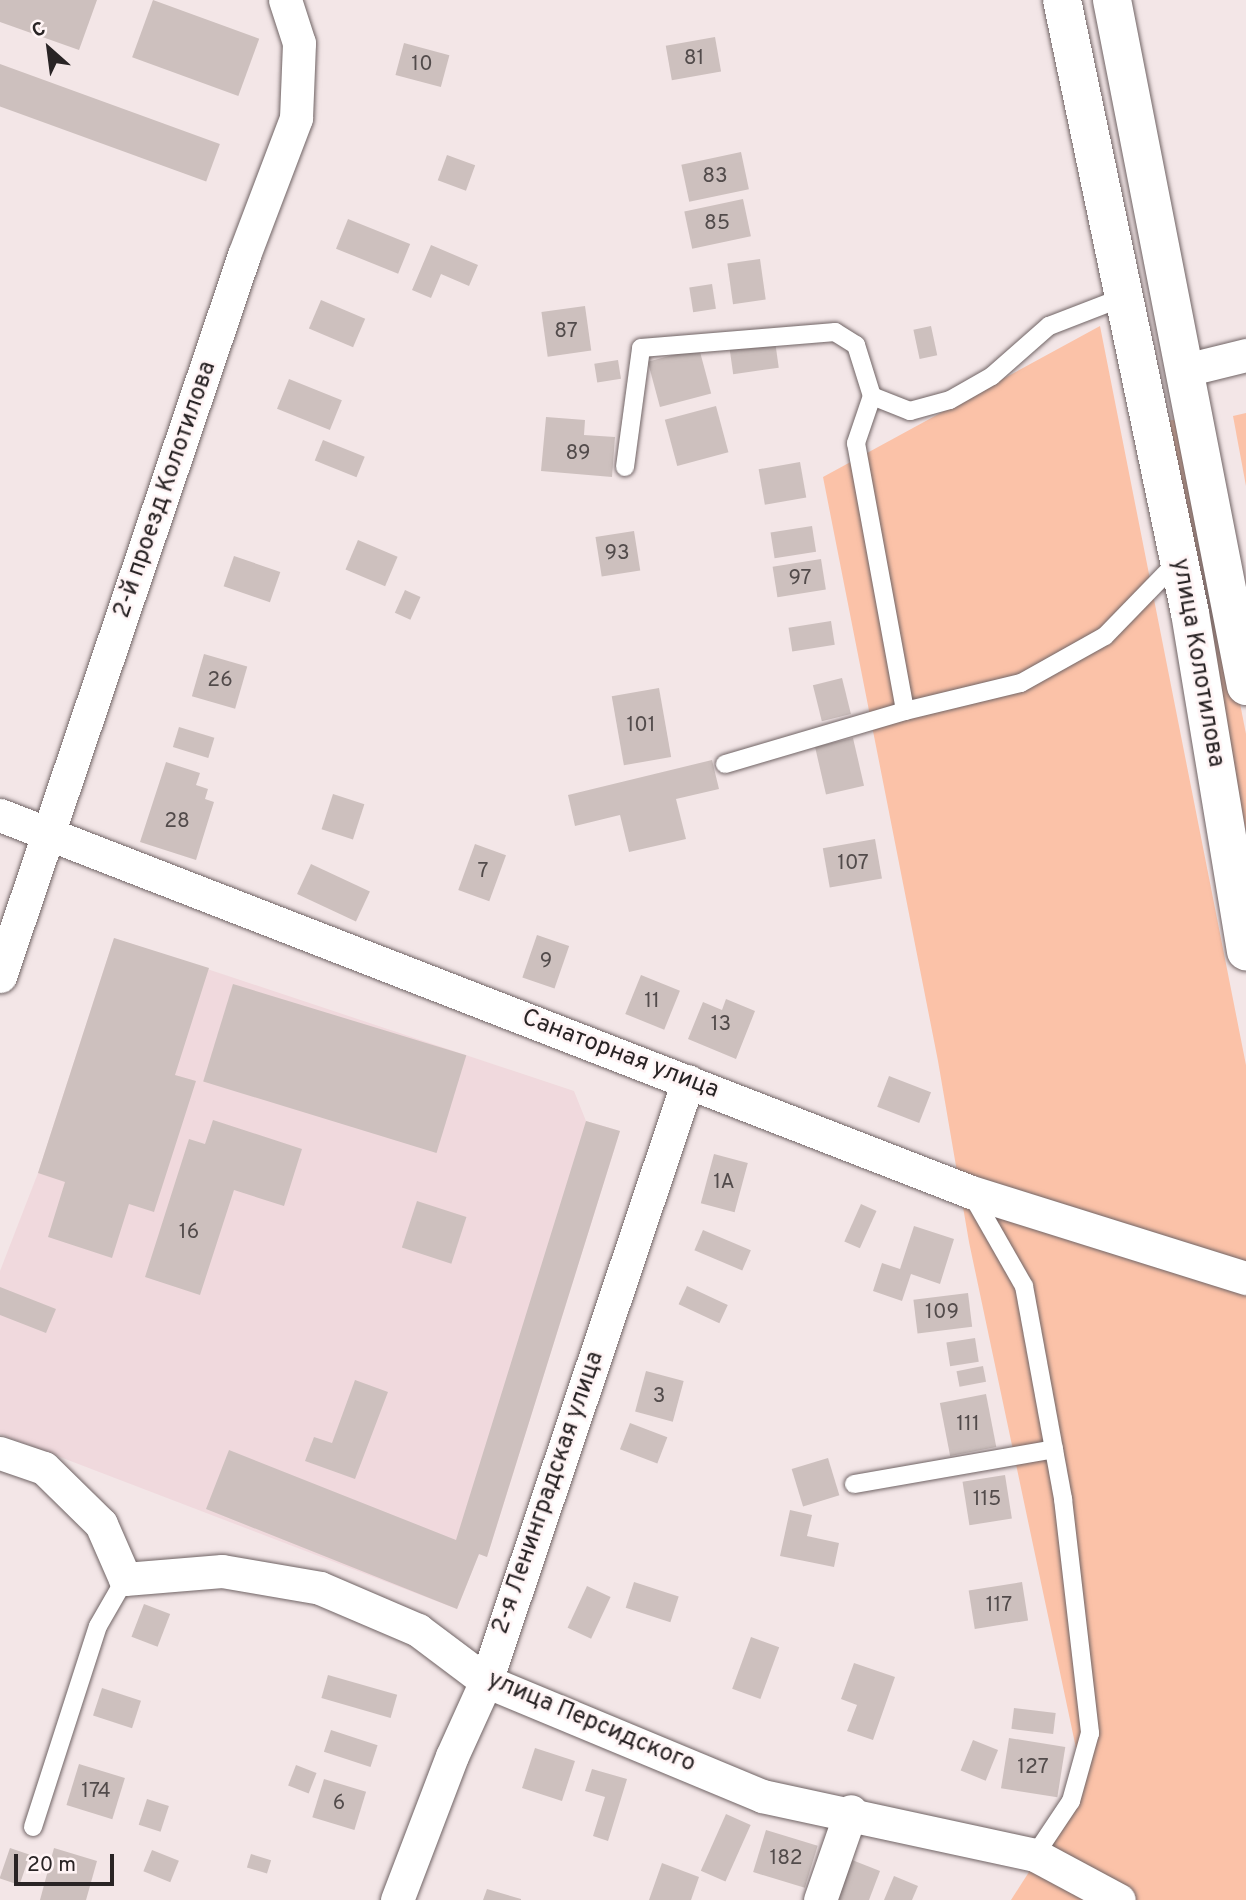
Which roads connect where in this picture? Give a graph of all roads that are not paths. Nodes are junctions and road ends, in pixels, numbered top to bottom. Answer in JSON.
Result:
{"nodes":[{"id":1,"x":285,"y":0,"type":"edge"},
{"id":2,"x":1062,"y":0,"type":"edge"},
{"id":3,"x":1112,"y":0,"type":"edge"},
{"id":4,"x":1124,"y":297,"type":"junction"},
{"id":5,"x":1246,"y":355,"type":"edge"},
{"id":6,"x":1185,"y":370,"type":"junction"},
{"id":7,"x":1140,"y":377,"type":"junction"},
{"id":8,"x":872,"y":396,"type":"junction"},
{"id":9,"x":625,"y":467,"type":"dead end"},
{"id":10,"x":1179,"y":560,"type":"junction"},
{"id":11,"x":1246,"y":686,"type":"edge"},
{"id":12,"x":905,"y":711,"type":"junction"},
{"id":13,"x":725,"y":764,"type":"dead end"},
{"id":14,"x":0,"y":815,"type":"edge"},
{"id":15,"x":48,"y":835,"type":"junction"},
{"id":16,"x":1246,"y":951,"type":"edge"},
{"id":17,"x":0,"y":976,"type":"edge"},
{"id":18,"x":688,"y":1081,"type":"junction"},
{"id":19,"x":971,"y":1192,"type":"junction"},
{"id":20,"x":1246,"y":1278,"type":"edge"},
{"id":21,"x":1054,"y":1449,"type":"junction"},
{"id":22,"x":0,"y":1453,"type":"edge"},
{"id":23,"x":854,"y":1484,"type":"dead end"},
{"id":24,"x":125,"y":1578,"type":"junction"},
{"id":25,"x":486,"y":1681,"type":"junction"},
{"id":26,"x":851,"y":1811,"type":"junction"},
{"id":27,"x":33,"y":1827,"type":"dead end"},
{"id":28,"x":1035,"y":1855,"type":"junction"},
{"id":29,"x":397,"y":1900,"type":"edge"},
{"id":30,"x":820,"y":1900,"type":"edge"},
{"id":31,"x":1119,"y":1900,"type":"edge"}],
"edges":[{"from":1,"to":15,"type":"street","name":"2-й проезд Колотилова"},
{"from":2,"to":4,"type":"main road","name":"улица Колотилова"},
{"from":3,"to":6,"type":"main road","name":"улица Колотилова"},
{"from":4,"to":7,"type":"main road","name":"улица Колотилова"},
{"from":4,"to":8,"type":"lane"},
{"from":5,"to":6,"type":"street"},
{"from":6,"to":7,"type":"main road"},
{"from":6,"to":11,"type":"main road","name":"улица Колотилова"},
{"from":7,"to":10,"type":"main road","name":"улица Колотилова"},
{"from":8,"to":9,"type":"lane"},
{"from":8,"to":12,"type":"lane"},
{"from":10,"to":12,"type":"lane"},
{"from":10,"to":16,"type":"main road","name":"улица Колотилова"},
{"from":12,"to":13,"type":"lane"},
{"from":14,"to":15,"type":"street","name":"Санаторная улица"},
{"from":15,"to":17,"type":"street","name":"2-й проезд Колотилова"},
{"from":15,"to":18,"type":"street","name":"Санаторная улица"},
{"from":18,"to":19,"type":"street","name":"Санаторная улица"},
{"from":18,"to":25,"type":"street","name":"2-я Ленинградская улица"},
{"from":19,"to":20,"type":"street","name":"Санаторная улица"},
{"from":19,"to":21,"type":"lane"},
{"from":21,"to":23,"type":"lane"},
{"from":21,"to":28,"type":"lane"},
{"from":22,"to":24,"type":"street"},
{"from":24,"to":25,"type":"street","name":"улица Персидского"},
{"from":24,"to":27,"type":"lane"},
{"from":25,"to":26,"type":"street","name":"улица Персидского"},
{"from":25,"to":29,"type":"street","name":"2-я Ленинградская улица"},
{"from":26,"to":28,"type":"street","name":"улица Персидского"},
{"from":26,"to":30,"type":"street"},
{"from":28,"to":31,"type":"street","name":"улица Персидского"}]}
